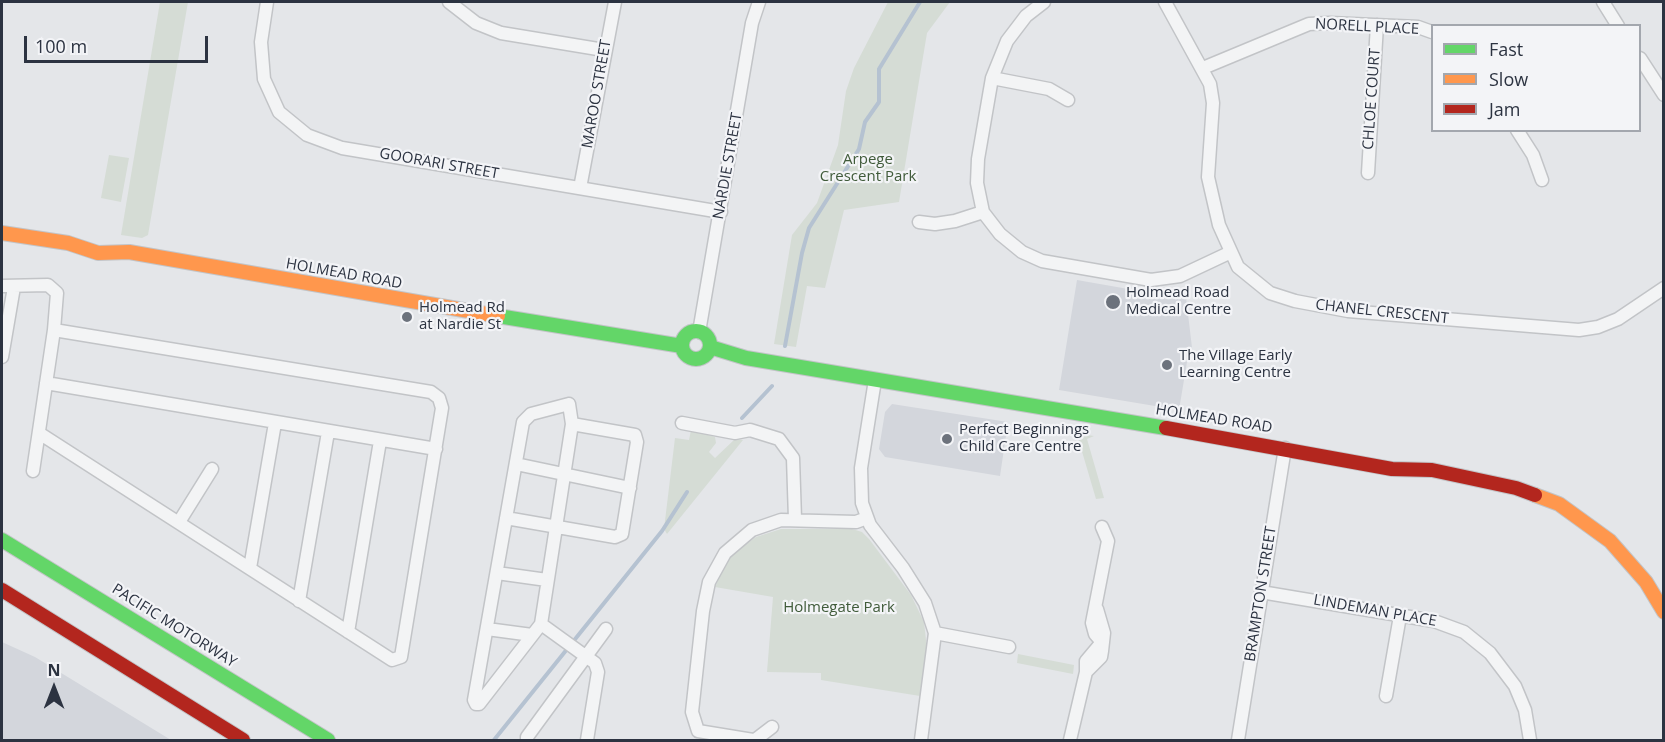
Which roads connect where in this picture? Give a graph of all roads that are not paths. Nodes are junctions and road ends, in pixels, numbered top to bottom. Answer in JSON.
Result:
{"nodes":[{"id":1,"x":267,"y":2,"type":"edge"},
{"id":2,"x":449,"y":2,"type":"edge"},
{"id":3,"x":615,"y":2,"type":"edge"},
{"id":4,"x":759,"y":2,"type":"edge"},
{"id":5,"x":1044,"y":2,"type":"edge"},
{"id":6,"x":1165,"y":2,"type":"edge"},
{"id":7,"x":1603,"y":2,"type":"edge"},
{"id":8,"x":1617,"y":24,"type":"edge"},
{"id":9,"x":1377,"y":25,"type":"junction"},
{"id":10,"x":1431,"y":32,"type":"edge"},
{"id":11,"x":604,"y":50,"type":"junction"},
{"id":12,"x":1641,"y":60,"type":"edge"},
{"id":13,"x":1203,"y":68,"type":"junction"},
{"id":14,"x":992,"y":78,"type":"junction"},
{"id":15,"x":1664,"y":94,"type":"edge"},
{"id":16,"x":1068,"y":100,"type":"dead end"},
{"id":17,"x":1518,"y":132,"type":"edge"},
{"id":18,"x":1368,"y":173,"type":"dead end"},
{"id":19,"x":1542,"y":180,"type":"dead end"},
{"id":20,"x":580,"y":188,"type":"junction"},
{"id":21,"x":721,"y":212,"type":"junction"},
{"id":22,"x":983,"y":212,"type":"junction"},
{"id":23,"x":919,"y":222,"type":"dead end"},
{"id":24,"x":2,"y":233,"type":"edge"},
{"id":25,"x":1231,"y":252,"type":"junction"},
{"id":26,"x":8,"y":286,"type":"edge"},
{"id":27,"x":1664,"y":288,"type":"edge"},
{"id":28,"x":54,"y":330,"type":"junction"},
{"id":29,"x":699,"y":332,"type":"junction"},
{"id":30,"x":682,"y":346,"type":"junction"},
{"id":31,"x":710,"y":347,"type":"junction"},
{"id":32,"x":2,"y":357,"type":"edge"},
{"id":33,"x":875,"y":380,"type":"junction"},
{"id":34,"x":46,"y":383,"type":"junction"},
{"id":35,"x":275,"y":423,"type":"junction"},
{"id":36,"x":682,"y":423,"type":"dead end"},
{"id":37,"x":572,"y":424,"type":"junction"},
{"id":38,"x":328,"y":432,"type":"junction"},
{"id":39,"x":39,"y":433,"type":"junction"},
{"id":40,"x":380,"y":441,"type":"junction"},
{"id":41,"x":1285,"y":448,"type":"junction"},
{"id":42,"x":436,"y":449,"type":"junction"},
{"id":43,"x":516,"y":464,"type":"junction"},
{"id":44,"x":213,"y":470,"type":"dead end"},
{"id":45,"x":33,"y":471,"type":"dead end"},
{"id":46,"x":564,"y":474,"type":"junction"},
{"id":47,"x":630,"y":488,"type":"junction"},
{"id":48,"x":866,"y":515,"type":"junction"},
{"id":49,"x":506,"y":518,"type":"junction"},
{"id":50,"x":795,"y":519,"type":"junction"},
{"id":51,"x":179,"y":522,"type":"junction"},
{"id":52,"x":2,"y":524,"type":"edge"},
{"id":53,"x":555,"y":527,"type":"junction"},
{"id":54,"x":1102,"y":527,"type":"dead end"},
{"id":55,"x":2,"y":540,"type":"edge"},
{"id":56,"x":250,"y":568,"type":"junction"},
{"id":57,"x":497,"y":573,"type":"junction"},
{"id":58,"x":547,"y":580,"type":"junction"},
{"id":59,"x":69,"y":581,"type":"junction"},
{"id":60,"x":2,"y":590,"type":"edge"},
{"id":61,"x":1261,"y":592,"type":"junction"},
{"id":62,"x":299,"y":601,"type":"junction"},
{"id":63,"x":1664,"y":612,"type":"edge"},
{"id":64,"x":1400,"y":615,"type":"junction"},
{"id":65,"x":541,"y":624,"type":"junction"},
{"id":66,"x":487,"y":628,"type":"junction"},
{"id":67,"x":606,"y":628,"type":"dead end"},
{"id":68,"x":348,"y":632,"type":"junction"},
{"id":69,"x":935,"y":633,"type":"junction"},
{"id":70,"x":532,"y":636,"type":"junction"},
{"id":71,"x":1009,"y":647,"type":"dead end"},
{"id":72,"x":581,"y":653,"type":"junction"},
{"id":73,"x":1386,"y":696,"type":"dead end"},
{"id":74,"x":772,"y":727,"type":"dead end"},
{"id":75,"x":696,"y":738,"type":"edge"},
{"id":76,"x":1073,"y":738,"type":"edge"},
{"id":77,"x":243,"y":741,"type":"edge"},
{"id":78,"x":328,"y":741,"type":"edge"},
{"id":79,"x":527,"y":741,"type":"edge"},
{"id":80,"x":587,"y":741,"type":"edge"},
{"id":81,"x":754,"y":741,"type":"edge"},
{"id":82,"x":921,"y":741,"type":"edge"},
{"id":83,"x":1238,"y":741,"type":"edge"},
{"id":84,"x":1530,"y":741,"type":"edge"}],
"edges":[{"from":1,"to":20,"type":"street","name":"GOORARI STREET"},
{"from":2,"to":11,"type":"street"},
{"from":3,"to":11,"type":"street","name":"MAROO STREET"},
{"from":4,"to":21,"type":"street","name":"NARDIE STREET"},
{"from":5,"to":14,"type":"street"},
{"from":6,"to":13,"type":"street","name":"CHANEL CRESCENT"},
{"from":7,"to":8,"type":"street"},
{"from":9,"to":10,"type":"street","name":"NORELL PLACE"},
{"from":9,"to":13,"type":"street","name":"NORELL PLACE"},
{"from":9,"to":18,"type":"street","name":"CHLOE COURT"},
{"from":11,"to":20,"type":"street","name":"MAROO STREET"},
{"from":12,"to":15,"type":"street"},
{"from":13,"to":25,"type":"street","name":"CHANEL CRESCENT"},
{"from":14,"to":16,"type":"street"},
{"from":14,"to":22,"type":"street"},
{"from":17,"to":19,"type":"street"},
{"from":20,"to":21,"type":"street","name":"GOORARI STREET"},
{"from":21,"to":29,"type":"street","name":"NARDIE STREET"},
{"from":22,"to":23,"type":"street"},
{"from":22,"to":25,"type":"street"},
{"from":24,"to":30,"type":"main road","name":"HOLMEAD ROAD"},
{"from":25,"to":27,"type":"street","name":"CHANEL CRESCENT"},
{"from":26,"to":28,"type":"street"},
{"from":26,"to":32,"type":"street"},
{"from":28,"to":34,"type":"street"},
{"from":28,"to":42,"type":"street"},
{"from":29,"to":30,"type":"main road"},
{"from":29,"to":31,"type":"main road"},
{"from":30,"to":31,"type":"main road"},
{"from":31,"to":33,"type":"main road","name":"HOLMEAD ROAD"},
{"from":33,"to":41,"type":"main road","name":"HOLMEAD ROAD"},
{"from":33,"to":48,"type":"street"},
{"from":34,"to":35,"type":"street"},
{"from":34,"to":39,"type":"street"},
{"from":35,"to":38,"type":"street"},
{"from":35,"to":56,"type":"street"},
{"from":36,"to":50,"type":"street"},
{"from":37,"to":43,"type":"street"},
{"from":37,"to":46,"type":"street"},
{"from":37,"to":47,"type":"street"},
{"from":38,"to":40,"type":"street"},
{"from":38,"to":62,"type":"street"},
{"from":39,"to":45,"type":"street"},
{"from":39,"to":51,"type":"street"},
{"from":40,"to":42,"type":"street"},
{"from":40,"to":68,"type":"street"},
{"from":41,"to":61,"type":"street","name":"BRAMPTON STREET"},
{"from":41,"to":63,"type":"main road","name":"HOLMEAD ROAD"},
{"from":42,"to":68,"type":"street"},
{"from":43,"to":46,"type":"street"},
{"from":43,"to":49,"type":"street"},
{"from":44,"to":51,"type":"street"},
{"from":46,"to":47,"type":"street"},
{"from":46,"to":53,"type":"street"},
{"from":47,"to":53,"type":"street"},
{"from":48,"to":50,"type":"street"},
{"from":48,"to":69,"type":"street"},
{"from":49,"to":53,"type":"street"},
{"from":49,"to":57,"type":"street"},
{"from":50,"to":75,"type":"street"},
{"from":51,"to":56,"type":"street"},
{"from":52,"to":59,"type":"main road"},
{"from":53,"to":58,"type":"street"},
{"from":54,"to":76,"type":"street"},
{"from":55,"to":59,"type":"main road","name":"PACIFIC MOTORWAY"},
{"from":56,"to":62,"type":"street"},
{"from":57,"to":58,"type":"street"},
{"from":57,"to":66,"type":"street"},
{"from":58,"to":65,"type":"street"},
{"from":59,"to":78,"type":"main road","name":"PACIFIC MOTORWAY"},
{"from":60,"to":77,"type":"main road"},
{"from":61,"to":64,"type":"street","name":"LINDEMAN PLACE"},
{"from":61,"to":83,"type":"street","name":"BRAMPTON STREET"},
{"from":62,"to":68,"type":"street"},
{"from":64,"to":73,"type":"street"},
{"from":64,"to":84,"type":"street","name":"LINDEMAN PLACE"},
{"from":65,"to":70,"type":"street"},
{"from":65,"to":72,"type":"street"},
{"from":66,"to":70,"type":"street"},
{"from":66,"to":70,"type":"street"},
{"from":67,"to":72,"type":"street"},
{"from":69,"to":71,"type":"street"},
{"from":69,"to":82,"type":"street"},
{"from":72,"to":79,"type":"street"},
{"from":72,"to":80,"type":"street"},
{"from":74,"to":81,"type":"street"},
{"from":75,"to":81,"type":"street"}]}
